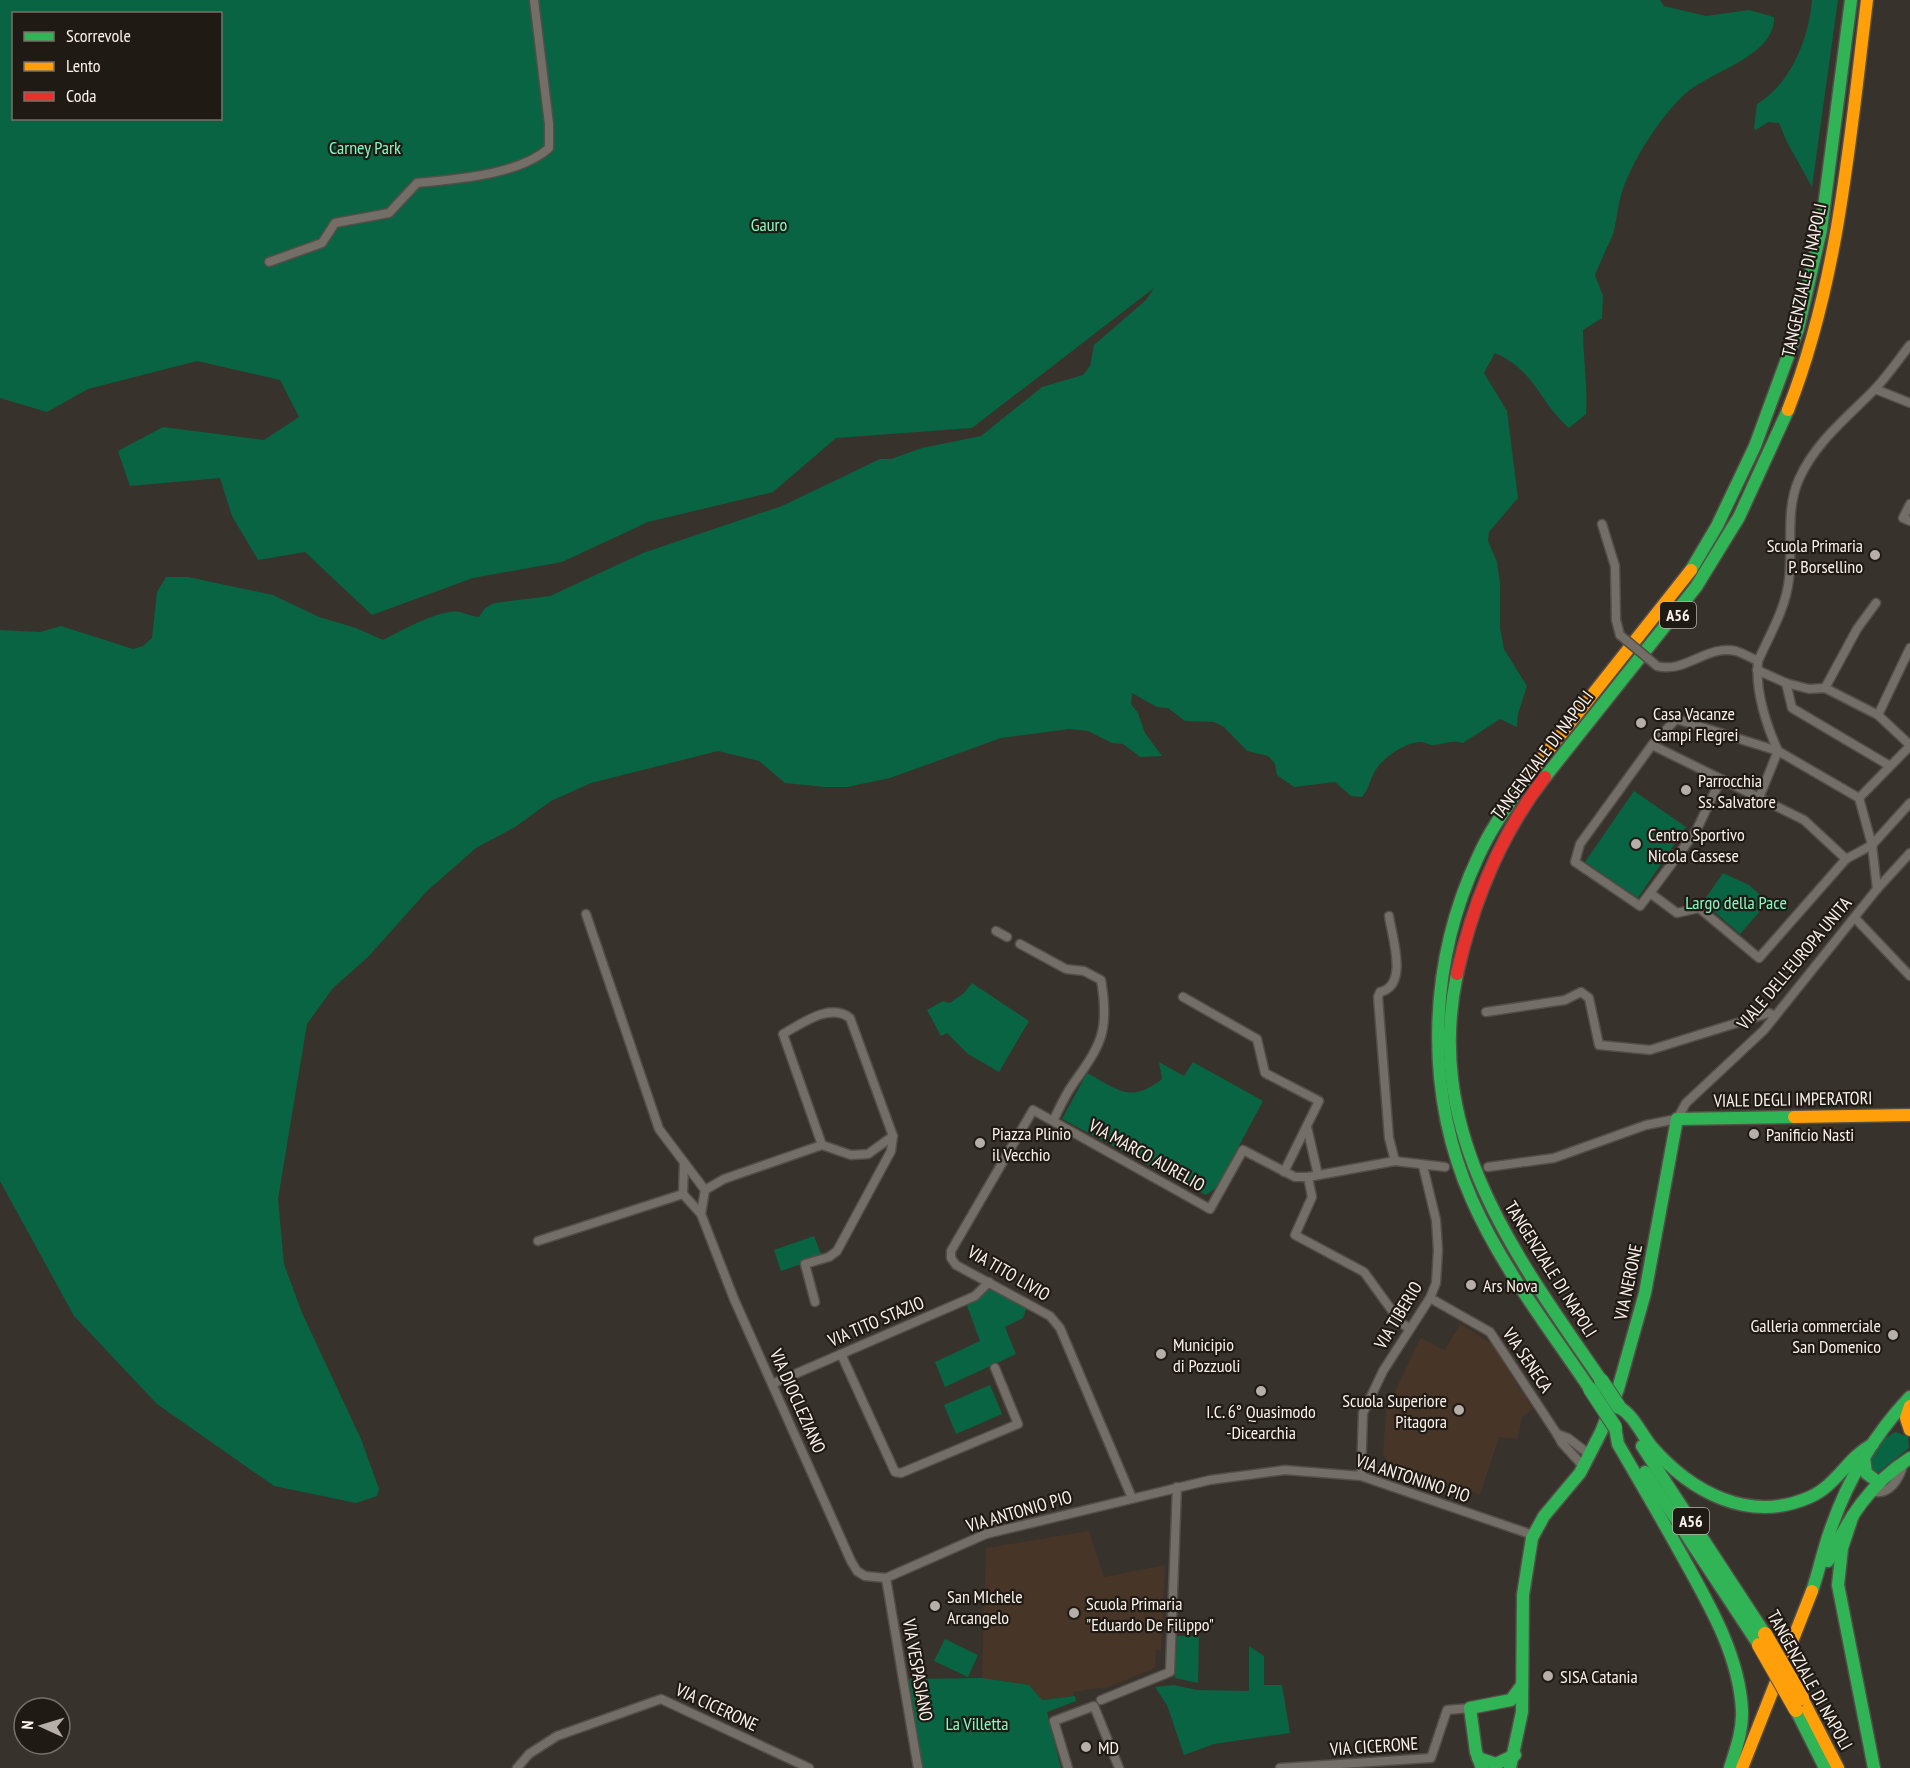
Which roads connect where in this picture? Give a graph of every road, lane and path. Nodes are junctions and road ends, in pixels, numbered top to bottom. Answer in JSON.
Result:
{"nodes":[{"id":1,"x":534,"y":0,"type":"edge"},
{"id":2,"x":1851,"y":0,"type":"edge"},
{"id":3,"x":1867,"y":0,"type":"edge"},
{"id":4,"x":269,"y":262,"type":"dead end"},
{"id":5,"x":1910,"y":345,"type":"edge"},
{"id":6,"x":1875,"y":389,"type":"junction"},
{"id":7,"x":1910,"y":403,"type":"edge"},
{"id":8,"x":1910,"y":504,"type":"edge"},
{"id":9,"x":1910,"y":520,"type":"edge"},
{"id":10,"x":1602,"y":524,"type":"dead end"},
{"id":11,"x":1876,"y":603,"type":"dead end"},
{"id":12,"x":1910,"y":648,"type":"edge"},
{"id":13,"x":1758,"y":661,"type":"junction"},
{"id":14,"x":1757,"y":670,"type":"junction"},
{"id":15,"x":1786,"y":683,"type":"junction"},
{"id":16,"x":1825,"y":688,"type":"junction"},
{"id":17,"x":1878,"y":715,"type":"junction"},
{"id":18,"x":1652,"y":744,"type":"junction"},
{"id":19,"x":1910,"y":745,"type":"edge"},
{"id":20,"x":1778,"y":751,"type":"junction"},
{"id":21,"x":1890,"y":766,"type":"junction"},
{"id":22,"x":1720,"y":778,"type":"junction"},
{"id":23,"x":1759,"y":798,"type":"junction"},
{"id":24,"x":1859,"y":798,"type":"junction"},
{"id":25,"x":1910,"y":803,"type":"edge"},
{"id":26,"x":1872,"y":845,"type":"junction"},
{"id":27,"x":1910,"y":853,"type":"edge"},
{"id":28,"x":1846,"y":859,"type":"junction"},
{"id":29,"x":1877,"y":889,"type":"junction"},
{"id":30,"x":1650,"y":893,"type":"junction"},
{"id":31,"x":586,"y":914,"type":"dead end"},
{"id":32,"x":1389,"y":916,"type":"dead end"},
{"id":33,"x":1855,"y":918,"type":"junction"},
{"id":34,"x":996,"y":931,"type":"dead end"},
{"id":35,"x":1007,"y":937,"type":"dead end"},
{"id":36,"x":1020,"y":944,"type":"dead end"},
{"id":37,"x":1910,"y":976,"type":"edge"},
{"id":38,"x":1183,"y":997,"type":"dead end"},
{"id":39,"x":1486,"y":1012,"type":"dead end"},
{"id":40,"x":1775,"y":1016,"type":"junction"},
{"id":41,"x":1910,"y":1115,"type":"edge"},
{"id":42,"x":1677,"y":1119,"type":"junction"},
{"id":43,"x":1053,"y":1121,"type":"junction"},
{"id":44,"x":1306,"y":1127,"type":"junction"},
{"id":45,"x":893,"y":1136,"type":"junction"},
{"id":46,"x":822,"y":1145,"type":"junction"},
{"id":47,"x":1395,"y":1161,"type":"junction"},
{"id":48,"x":684,"y":1163,"type":"junction"},
{"id":49,"x":1423,"y":1166,"type":"junction"},
{"id":50,"x":1445,"y":1167,"type":"dead end"},
{"id":51,"x":1488,"y":1167,"type":"dead end"},
{"id":52,"x":1284,"y":1172,"type":"junction"},
{"id":53,"x":1318,"y":1175,"type":"junction"},
{"id":54,"x":1308,"y":1177,"type":"junction"},
{"id":55,"x":993,"y":1178,"type":"joint"},
{"id":56,"x":705,"y":1190,"type":"junction"},
{"id":57,"x":683,"y":1194,"type":"junction"},
{"id":58,"x":701,"y":1214,"type":"junction"},
{"id":59,"x":538,"y":1241,"type":"dead end"},
{"id":60,"x":989,"y":1282,"type":"junction"},
{"id":61,"x":1430,"y":1298,"type":"junction"},
{"id":62,"x":815,"y":1302,"type":"dead end"},
{"id":63,"x":1409,"y":1328,"type":"junction"},
{"id":64,"x":841,"y":1354,"type":"junction"},
{"id":65,"x":995,"y":1368,"type":"dead end"},
{"id":66,"x":772,"y":1384,"type":"junction"},
{"id":67,"x":1595,"y":1385,"type":"junction"},
{"id":68,"x":1910,"y":1397,"type":"edge"},
{"id":69,"x":1910,"y":1406,"type":"edge"},
{"id":70,"x":1619,"y":1407,"type":"junction"},
{"id":71,"x":1615,"y":1427,"type":"junction"},
{"id":72,"x":1910,"y":1430,"type":"edge"},
{"id":73,"x":1557,"y":1434,"type":"junction"},
{"id":74,"x":1873,"y":1444,"type":"junction"},
{"id":75,"x":1864,"y":1457,"type":"junction"},
{"id":76,"x":1586,"y":1460,"type":"junction"},
{"id":77,"x":1907,"y":1460,"type":"edge"},
{"id":78,"x":1361,"y":1476,"type":"junction"},
{"id":79,"x":1177,"y":1487,"type":"junction"},
{"id":80,"x":1879,"y":1488,"type":"junction"},
{"id":81,"x":1132,"y":1498,"type":"junction"},
{"id":82,"x":1853,"y":1515,"type":"junction"},
{"id":83,"x":1533,"y":1535,"type":"junction"},
{"id":84,"x":885,"y":1578,"type":"junction"},
{"id":85,"x":1814,"y":1586,"type":"junction"},
{"id":86,"x":1762,"y":1640,"type":"junction"},
{"id":87,"x":1522,"y":1685,"type":"junction"},
{"id":88,"x":1101,"y":1700,"type":"dead end"},
{"id":89,"x":1504,"y":1702,"type":"junction"},
{"id":90,"x":1799,"y":1704,"type":"junction"},
{"id":91,"x":1470,"y":1708,"type":"junction"},
{"id":92,"x":1523,"y":1708,"type":"junction"},
{"id":93,"x":1513,"y":1762,"type":"edge"},
{"id":94,"x":1480,"y":1763,"type":"edge"},
{"id":95,"x":517,"y":1768,"type":"edge"},
{"id":96,"x":809,"y":1768,"type":"edge"},
{"id":97,"x":918,"y":1768,"type":"edge"},
{"id":98,"x":1068,"y":1768,"type":"edge"},
{"id":99,"x":1119,"y":1768,"type":"edge"},
{"id":100,"x":1280,"y":1768,"type":"edge"},
{"id":101,"x":1493,"y":1768,"type":"edge"},
{"id":102,"x":1740,"y":1768,"type":"edge"},
{"id":103,"x":1825,"y":1768,"type":"edge"},
{"id":104,"x":1838,"y":1768,"type":"edge"},
{"id":105,"x":1874,"y":1768,"type":"edge"}],
"edges":[{"from":1,"to":4,"type":"street"},
{"from":2,"to":67,"type":"main road","name":"TANGENZIALE DI NAPOLI","number":"A56"},
{"from":3,"to":67,"type":"main road","name":"TANGENZIALE DI NAPOLI","number":"A56"},
{"from":5,"to":6,"type":"street"},
{"from":6,"to":7,"type":"street"},
{"from":6,"to":13,"type":"street"},
{"from":8,"to":9,"type":"street"},
{"from":10,"to":13,"type":"street","bridge":true},
{"from":11,"to":16,"type":"street"},
{"from":12,"to":17,"type":"street"},
{"from":13,"to":14,"type":"street"},
{"from":14,"to":15,"type":"street"},
{"from":14,"to":20,"type":"street"},
{"from":15,"to":16,"type":"street"},
{"from":15,"to":21,"type":"street"},
{"from":16,"to":17,"type":"street"},
{"from":17,"to":19,"type":"street"},
{"from":18,"to":20,"type":"street"},
{"from":18,"to":22,"type":"street"},
{"from":18,"to":30,"type":"street"},
{"from":19,"to":21,"type":"street"},
{"from":20,"to":23,"type":"street"},
{"from":20,"to":24,"type":"street"},
{"from":21,"to":24,"type":"street"},
{"from":22,"to":23,"type":"street"},
{"from":22,"to":30,"type":"street"},
{"from":23,"to":28,"type":"street"},
{"from":24,"to":26,"type":"street"},
{"from":25,"to":26,"type":"street"},
{"from":26,"to":28,"type":"street"},
{"from":26,"to":29,"type":"street"},
{"from":27,"to":29,"type":"street","name":"VIALE DELL'EUROPA UNITA"},
{"from":28,"to":30,"type":"street"},
{"from":29,"to":33,"type":"street","name":"VIALE DELL'EUROPA UNITA"},
{"from":31,"to":48,"type":"street"},
{"from":32,"to":47,"type":"street"},
{"from":33,"to":37,"type":"street"},
{"from":33,"to":40,"type":"street","name":"VIALE DELL'EUROPA UNITA"},
{"from":34,"to":35,"type":"street"},
{"from":36,"to":43,"type":"street"},
{"from":38,"to":44,"type":"street"},
{"from":39,"to":40,"type":"street"},
{"from":40,"to":42,"type":"street","name":"VIALE DELL'EUROPA UNITA"},
{"from":41,"to":42,"type":"main road","name":"VIALE DEGLI IMPERATORI"},
{"from":42,"to":51,"type":"street"},
{"from":42,"to":76,"type":"main road","name":"VIA NERONE"},
{"from":43,"to":52,"type":"street","name":"VIA MARCO AURELIO"},
{"from":43,"to":55,"type":"street","name":"VIA MARCO AURELIO"},
{"from":44,"to":52,"type":"street"},
{"from":44,"to":53,"type":"street"},
{"from":45,"to":46,"type":"street"},
{"from":45,"to":46,"type":"street"},
{"from":45,"to":62,"type":"street"},
{"from":46,"to":56,"type":"street"},
{"from":47,"to":49,"type":"street","name":"VIA MARCO AURELIO"},
{"from":47,"to":53,"type":"street","name":"VIA MARCO AURELIO"},
{"from":48,"to":56,"type":"street"},
{"from":48,"to":57,"type":"street"},
{"from":49,"to":50,"type":"street","name":"VIA MARCO AURELIO"},
{"from":49,"to":61,"type":"street","name":"VIA TIBERIO"},
{"from":52,"to":54,"type":"street","name":"VIA MARCO AURELIO"},
{"from":53,"to":54,"type":"street","name":"VIA MARCO AURELIO"},
{"from":54,"to":63,"type":"street"},
{"from":55,"to":60,"type":"street","name":"VIA TITO LIVIO"},
{"from":56,"to":58,"type":"street"},
{"from":57,"to":58,"type":"street","name":"VIA DIOCLEZIANO"},
{"from":57,"to":59,"type":"street"},
{"from":58,"to":66,"type":"street","name":"VIA DIOCLEZIANO"},
{"from":60,"to":64,"type":"street","name":"VIA TITO STAZIO"},
{"from":60,"to":81,"type":"street","name":"VIA TITO LIVIO"},
{"from":61,"to":63,"type":"street","name":"VIA TIBERIO"},
{"from":61,"to":73,"type":"street","name":"VIA SENECA"},
{"from":63,"to":78,"type":"street","name":"VIA TIBERIO"},
{"from":64,"to":65,"type":"street"},
{"from":64,"to":66,"type":"street","name":"VIA TITO STAZIO"},
{"from":66,"to":84,"type":"street","name":"VIA DIOCLEZIANO"},
{"from":67,"to":70,"type":"main road","name":"TANGENZIALE DI NAPOLI","number":"A56","bridge":true},
{"from":67,"to":71,"type":"main road","name":"TANGENZIALE DI NAPOLI","number":"A56","bridge":true},
{"from":68,"to":74,"type":"main road"},
{"from":69,"to":72,"type":"main road"},
{"from":70,"to":74,"type":"main road"},
{"from":70,"to":86,"type":"main road","name":"TANGENZIALE DI NAPOLI","number":"A56"},
{"from":71,"to":86,"type":"main road","name":"TANGENZIALE DI NAPOLI","number":"A56"},
{"from":71,"to":102,"type":"main road"},
{"from":73,"to":76,"type":"street","name":"VIA SENECA"},
{"from":73,"to":76,"type":"street","name":"VIA SENECA"},
{"from":74,"to":75,"type":"main road"},
{"from":75,"to":80,"type":"main road"},
{"from":75,"to":85,"type":"main road"},
{"from":76,"to":83,"type":"main road","name":"VIA NERONE"},
{"from":77,"to":80,"type":"main road"},
{"from":78,"to":79,"type":"street","name":"VIA ANTONINO PIO"},
{"from":78,"to":83,"type":"street","name":"VIA ANTONINO PIO"},
{"from":79,"to":81,"type":"street","name":"VIA ANTONINO PIO"},
{"from":79,"to":88,"type":"street"},
{"from":80,"to":82,"type":"main road"},
{"from":81,"to":84,"type":"street","name":"VIA ANTONIO PIO"},
{"from":82,"to":85,"type":"main road"},
{"from":82,"to":105,"type":"main road"},
{"from":83,"to":87,"type":"main road"},
{"from":84,"to":97,"type":"street","name":"VIA VESPASIANO"},
{"from":85,"to":102,"type":"main road"},
{"from":86,"to":90,"type":"main road","name":"TANGENZIALE DI NAPOLI","number":"A56","bridge":true},
{"from":87,"to":89,"type":"main road"},
{"from":87,"to":92,"type":"main road"},
{"from":89,"to":91,"type":"main road"},
{"from":89,"to":92,"type":"main road"},
{"from":90,"to":103,"type":"main road","name":"TANGENZIALE DI NAPOLI","number":"A56"},
{"from":90,"to":104,"type":"main road","name":"TANGENZIALE DI NAPOLI","number":"A56"},
{"from":91,"to":94,"type":"main road"},
{"from":91,"to":100,"type":"street","name":"VIA CICERONE"},
{"from":92,"to":93,"type":"main road"},
{"from":93,"to":94,"type":"main road"},
{"from":94,"to":101,"type":"main road"},
{"from":95,"to":96,"type":"street","name":"VIA CICERONE"},
{"from":98,"to":99,"type":"street"}]}
